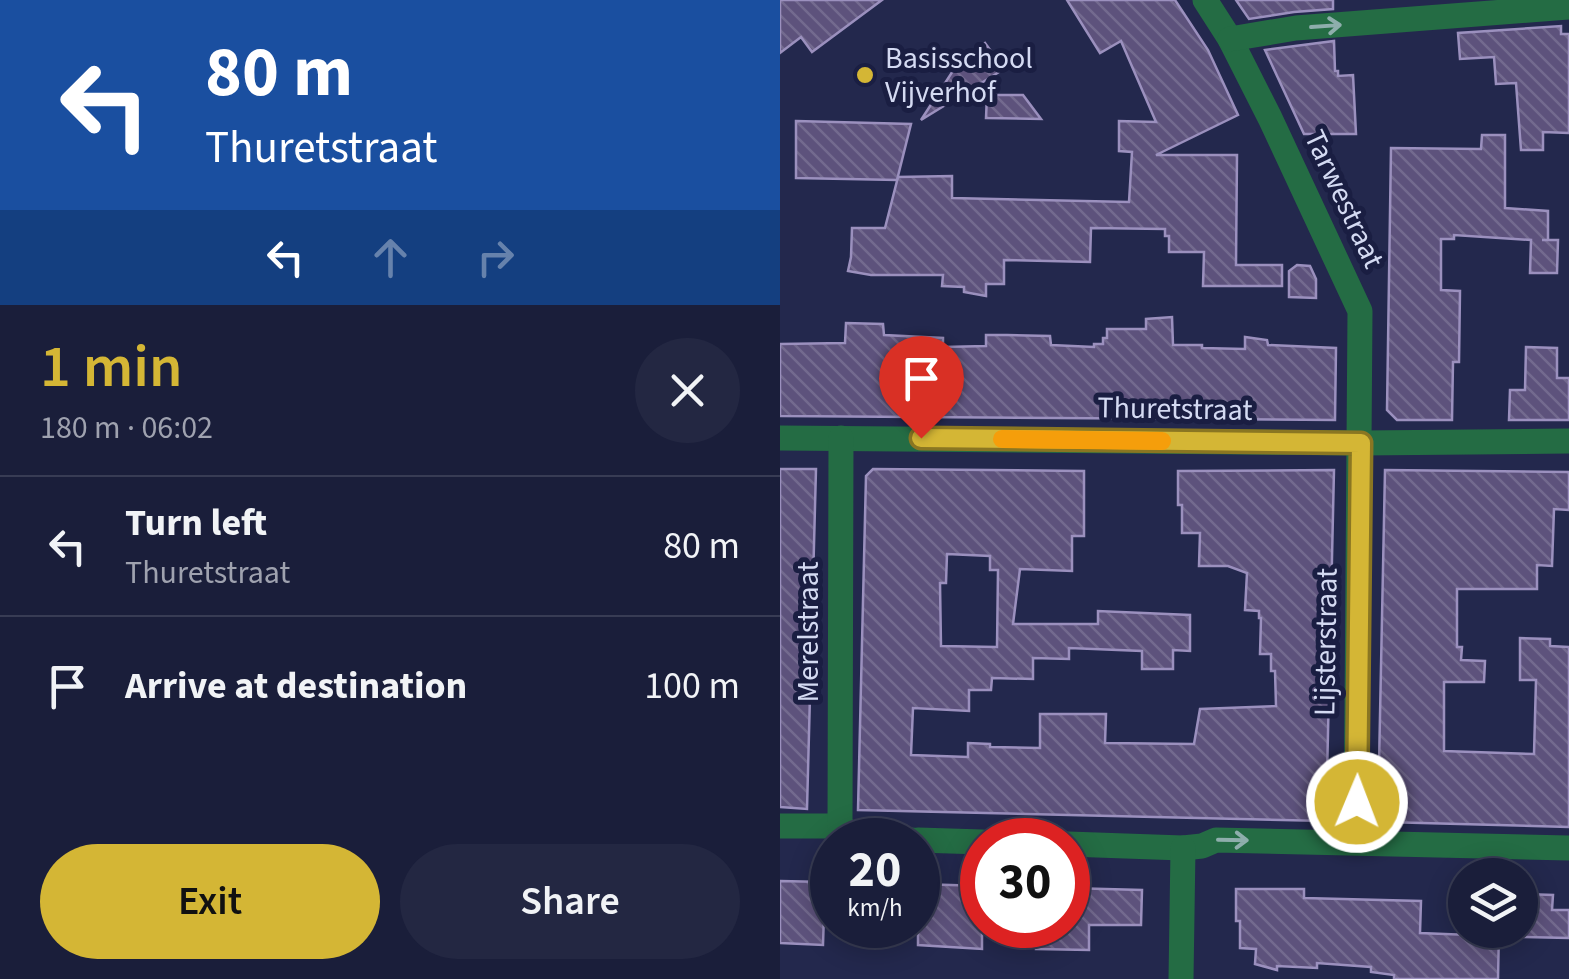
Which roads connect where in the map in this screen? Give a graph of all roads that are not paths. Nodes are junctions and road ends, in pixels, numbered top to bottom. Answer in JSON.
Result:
{"nodes":[{"id":1,"x":1205,"y":0,"type":"edge"},
{"id":2,"x":1569,"y":7,"type":"edge"},
{"id":3,"x":1230,"y":39,"type":"junction"},
{"id":4,"x":780,"y":438,"type":"edge"},
{"id":5,"x":841,"y":438,"type":"junction"},
{"id":6,"x":1569,"y":441,"type":"edge"},
{"id":7,"x":1361,"y":443,"type":"junction"},
{"id":8,"x":840,"y":818,"type":"edge"},
{"id":9,"x":780,"y":826,"type":"edge"},
{"id":10,"x":810,"y":826,"type":"edge"},
{"id":11,"x":1356,"y":842,"type":"junction"},
{"id":12,"x":1090,"y":845,"type":"edge"},
{"id":13,"x":1183,"y":848,"type":"junction"},
{"id":14,"x":1569,"y":848,"type":"edge"},
{"id":15,"x":1182,"y":979,"type":"edge"}],
"edges":[{"from":1,"to":3,"type":"street","name":"Tarwestraat"},
{"from":3,"to":2,"type":"street","one_way":true},
{"from":3,"to":7,"type":"street","name":"Tarwestraat"},
{"from":4,"to":5,"type":"street","name":"Thuretstraat"},
{"from":5,"to":7,"type":"street","name":"Thuretstraat"},
{"from":5,"to":8,"type":"street","name":"Merelstraat"},
{"from":6,"to":7,"type":"street","name":"Thuretstraat"},
{"from":7,"to":11,"type":"street","name":"Lijsterstraat"},
{"from":9,"to":10,"type":"street"},
{"from":13,"to":11,"type":"street","one_way":true},
{"from":11,"to":14,"type":"street"},
{"from":12,"to":13,"type":"street"},
{"from":13,"to":15,"type":"street"}]}
